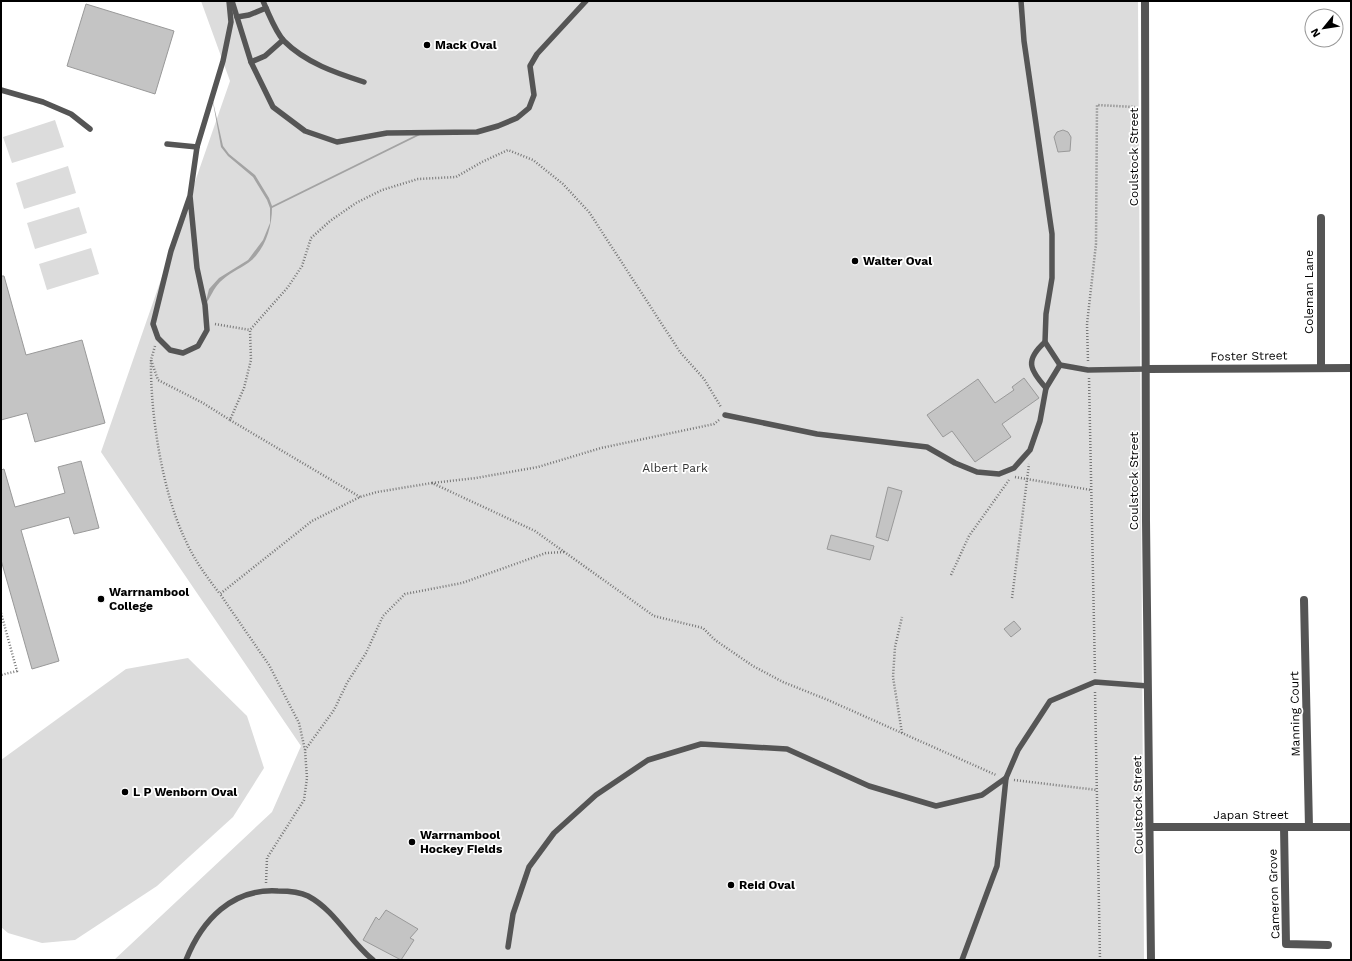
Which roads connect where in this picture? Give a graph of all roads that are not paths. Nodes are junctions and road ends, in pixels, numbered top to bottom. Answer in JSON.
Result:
{"nodes":[{"id":1,"x":230,"y":1,"type":"edge"},
{"id":2,"x":263,"y":1,"type":"edge"},
{"id":3,"x":586,"y":1,"type":"edge"},
{"id":4,"x":1021,"y":1,"type":"edge"},
{"id":5,"x":1145,"y":1,"type":"edge"},
{"id":6,"x":266,"y":8,"type":"junction"},
{"id":7,"x":237,"y":17,"type":"junction"},
{"id":8,"x":284,"y":40,"type":"junction"},
{"id":9,"x":251,"y":62,"type":"junction"},
{"id":10,"x":364,"y":82,"type":"dead end"},
{"id":11,"x":1,"y":90,"type":"edge"},
{"id":12,"x":90,"y":129,"type":"dead end"},
{"id":13,"x":167,"y":144,"type":"dead end"},
{"id":14,"x":198,"y":147,"type":"junction"},
{"id":15,"x":190,"y":196,"type":"junction"},
{"id":16,"x":1321,"y":218,"type":"dead end"},
{"id":17,"x":1045,"y":342,"type":"junction"},
{"id":18,"x":1060,"y":365,"type":"junction"},
{"id":19,"x":1322,"y":367,"type":"junction"},
{"id":20,"x":1351,"y":368,"type":"edge"},
{"id":21,"x":1146,"y":369,"type":"junction"},
{"id":22,"x":1046,"y":388,"type":"junction"},
{"id":23,"x":726,"y":415,"type":"road end"},
{"id":24,"x":1304,"y":600,"type":"dead end"},
{"id":25,"x":1148,"y":686,"type":"junction"},
{"id":26,"x":1006,"y":778,"type":"junction"},
{"id":27,"x":1150,"y":827,"type":"junction"},
{"id":28,"x":1284,"y":827,"type":"junction"},
{"id":29,"x":1309,"y":827,"type":"junction"},
{"id":30,"x":1351,"y":827,"type":"edge"},
{"id":31,"x":1328,"y":944,"type":"dead end"},
{"id":32,"x":508,"y":947,"type":"dead end"},
{"id":33,"x":186,"y":960,"type":"edge"},
{"id":34,"x":373,"y":960,"type":"edge"},
{"id":35,"x":962,"y":960,"type":"edge"},
{"id":36,"x":1151,"y":960,"type":"edge"}],
"edges":[{"from":1,"to":7,"type":"lane"},
{"from":1,"to":14,"type":"lane"},
{"from":2,"to":6,"type":"lane"},
{"from":3,"to":9,"type":"lane"},
{"from":4,"to":17,"type":"lane"},
{"from":5,"to":21,"type":"street","name":"Coulstock Street"},
{"from":6,"to":7,"type":"lane"},
{"from":6,"to":8,"type":"lane"},
{"from":7,"to":9,"type":"lane"},
{"from":8,"to":9,"type":"lane"},
{"from":8,"to":10,"type":"lane"},
{"from":11,"to":12,"type":"lane"},
{"from":13,"to":14,"type":"lane"},
{"from":14,"to":15,"type":"lane"},
{"from":15,"to":15,"type":"lane"},
{"from":16,"to":19,"type":"street","name":"Coleman Lane"},
{"from":17,"to":18,"type":"lane"},
{"from":17,"to":22,"type":"lane"},
{"from":18,"to":21,"type":"lane"},
{"from":18,"to":22,"type":"lane"},
{"from":19,"to":20,"type":"street","name":"Foster Street"},
{"from":19,"to":21,"type":"street","name":"Foster Street"},
{"from":21,"to":25,"type":"street","name":"Coulstock Street"},
{"from":22,"to":23,"type":"lane"},
{"from":24,"to":29,"type":"street","name":"Manning Court"},
{"from":25,"to":26,"type":"lane"},
{"from":25,"to":27,"type":"street","name":"Coulstock Street"},
{"from":26,"to":32,"type":"lane"},
{"from":26,"to":35,"type":"lane"},
{"from":27,"to":28,"type":"street","name":"Japan Street"},
{"from":27,"to":36,"type":"street","name":"Coulstock Street"},
{"from":28,"to":29,"type":"street","name":"Japan Street"},
{"from":28,"to":31,"type":"street","name":"Cameron Grove"},
{"from":29,"to":30,"type":"street","name":"Japan Street"},
{"from":33,"to":34,"type":"lane"}]}
